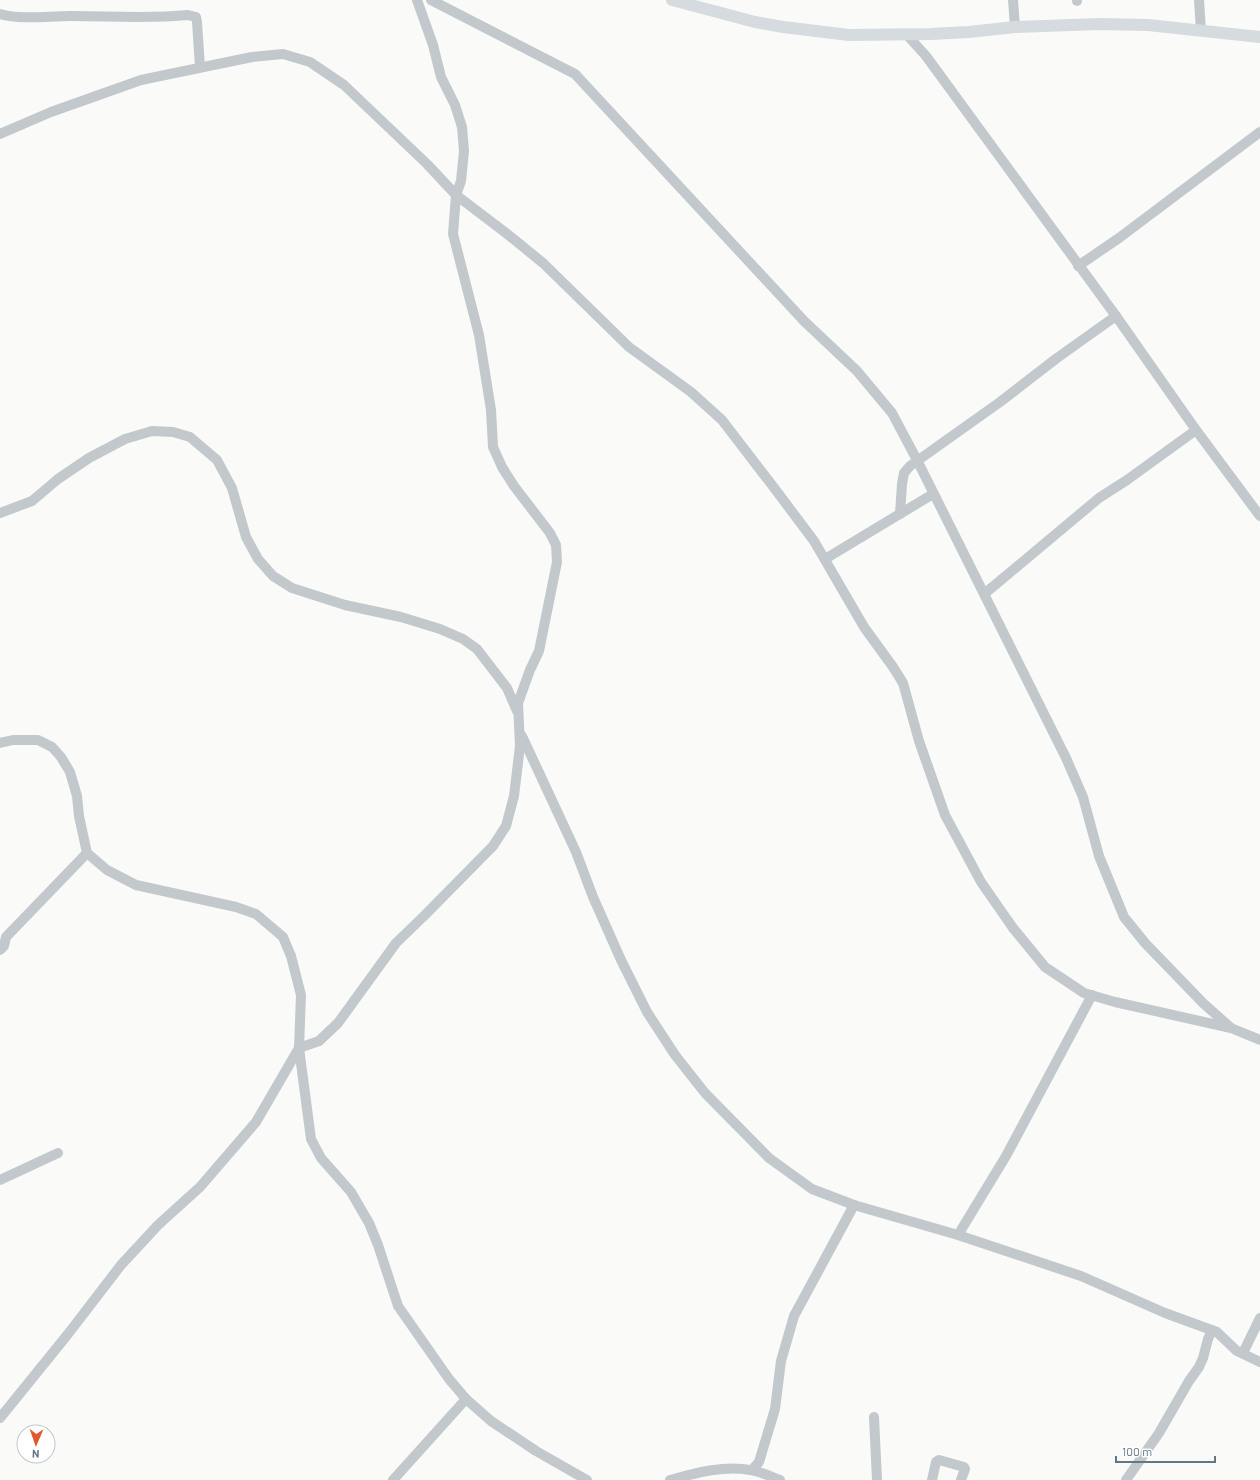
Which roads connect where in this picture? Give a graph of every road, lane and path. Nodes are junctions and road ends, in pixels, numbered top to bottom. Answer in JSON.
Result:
{"nodes":[{"id":1,"x":418,"y":0,"type":"edge"},
{"id":2,"x":431,"y":0,"type":"edge"},
{"id":3,"x":672,"y":0,"type":"edge"},
{"id":4,"x":1013,"y":0,"type":"edge"},
{"id":5,"x":1199,"y":0,"type":"edge"},
{"id":6,"x":0,"y":14,"type":"edge"},
{"id":7,"x":1015,"y":27,"type":"junction"},
{"id":8,"x":1201,"y":31,"type":"junction"},
{"id":9,"x":906,"y":35,"type":"junction"},
{"id":10,"x":1260,"y":37,"type":"edge"},
{"id":11,"x":200,"y":67,"type":"junction"},
{"id":12,"x":1260,"y":132,"type":"edge"},
{"id":13,"x":0,"y":134,"type":"edge"},
{"id":14,"x":456,"y":195,"type":"junction"},
{"id":15,"x":1078,"y":266,"type":"junction"},
{"id":16,"x":1116,"y":316,"type":"junction"},
{"id":17,"x":1196,"y":430,"type":"junction"},
{"id":18,"x":917,"y":460,"type":"junction"},
{"id":19,"x":933,"y":494,"type":"junction"},
{"id":20,"x":0,"y":513,"type":"edge"},
{"id":21,"x":900,"y":514,"type":"junction"},
{"id":22,"x":1260,"y":516,"type":"edge"},
{"id":23,"x":825,"y":559,"type":"junction"},
{"id":24,"x":985,"y":594,"type":"junction"},
{"id":25,"x":519,"y":720,"type":"junction"},
{"id":26,"x":520,"y":731,"type":"junction"},
{"id":27,"x":0,"y":743,"type":"edge"},
{"id":28,"x":87,"y":853,"type":"junction"},
{"id":29,"x":0,"y":950,"type":"edge"},
{"id":30,"x":1092,"y":995,"type":"junction"},
{"id":31,"x":1231,"y":1028,"type":"junction"},
{"id":32,"x":1260,"y":1040,"type":"edge"},
{"id":33,"x":298,"y":1048,"type":"junction"},
{"id":34,"x":58,"y":1153,"type":"dead end"},
{"id":35,"x":0,"y":1180,"type":"edge"},
{"id":36,"x":854,"y":1205,"type":"junction"},
{"id":37,"x":958,"y":1235,"type":"junction"},
{"id":38,"x":1260,"y":1318,"type":"edge"},
{"id":39,"x":1212,"y":1330,"type":"junction"},
{"id":40,"x":1243,"y":1353,"type":"junction"},
{"id":41,"x":1260,"y":1362,"type":"edge"},
{"id":42,"x":466,"y":1399,"type":"junction"},
{"id":43,"x":874,"y":1417,"type":"dead end"},
{"id":44,"x":0,"y":1418,"type":"edge"},
{"id":45,"x":752,"y":1470,"type":"junction"},
{"id":46,"x":770,"y":1479,"type":"edge"},
{"id":47,"x":393,"y":1480,"type":"edge"},
{"id":48,"x":587,"y":1480,"type":"edge"},
{"id":49,"x":670,"y":1480,"type":"edge"},
{"id":50,"x":780,"y":1480,"type":"edge"},
{"id":51,"x":877,"y":1480,"type":"edge"},
{"id":52,"x":932,"y":1480,"type":"edge"},
{"id":53,"x":961,"y":1480,"type":"edge"},
{"id":54,"x":1126,"y":1480,"type":"edge"}],
"edges":[{"from":1,"to":14,"type":"street"},
{"from":2,"to":18,"type":"street"},
{"from":3,"to":9,"type":"main road"},
{"from":4,"to":7,"type":"street"},
{"from":5,"to":8,"type":"street"},
{"from":6,"to":11,"type":"street"},
{"from":7,"to":8,"type":"main road"},
{"from":7,"to":9,"type":"main road"},
{"from":8,"to":10,"type":"main road"},
{"from":9,"to":15,"type":"street"},
{"from":11,"to":13,"type":"street"},
{"from":11,"to":14,"type":"street"},
{"from":12,"to":15,"type":"street"},
{"from":14,"to":23,"type":"street"},
{"from":14,"to":25,"type":"street"},
{"from":15,"to":16,"type":"street"},
{"from":16,"to":17,"type":"street"},
{"from":16,"to":18,"type":"street"},
{"from":17,"to":22,"type":"street"},
{"from":17,"to":24,"type":"street"},
{"from":18,"to":19,"type":"street"},
{"from":18,"to":21,"type":"street"},
{"from":19,"to":21,"type":"street"},
{"from":19,"to":24,"type":"street"},
{"from":20,"to":25,"type":"street"},
{"from":21,"to":23,"type":"street"},
{"from":23,"to":30,"type":"street"},
{"from":24,"to":31,"type":"street"},
{"from":25,"to":26,"type":"street"},
{"from":26,"to":33,"type":"street"},
{"from":26,"to":36,"type":"street"},
{"from":27,"to":28,"type":"street"},
{"from":28,"to":29,"type":"street"},
{"from":28,"to":33,"type":"street"},
{"from":30,"to":31,"type":"street"},
{"from":30,"to":37,"type":"street"},
{"from":31,"to":32,"type":"street"},
{"from":33,"to":42,"type":"street"},
{"from":33,"to":44,"type":"street"},
{"from":34,"to":35,"type":"street"},
{"from":36,"to":37,"type":"street"},
{"from":36,"to":45,"type":"street"},
{"from":37,"to":39,"type":"street"},
{"from":38,"to":40,"type":"street"},
{"from":39,"to":40,"type":"street"},
{"from":39,"to":54,"type":"street"},
{"from":40,"to":41,"type":"street"},
{"from":42,"to":47,"type":"street"},
{"from":42,"to":48,"type":"street"},
{"from":43,"to":51,"type":"street"},
{"from":45,"to":46,"type":"street"},
{"from":45,"to":49,"type":"street"},
{"from":46,"to":50,"type":"street"},
{"from":52,"to":53,"type":"street"}]}
